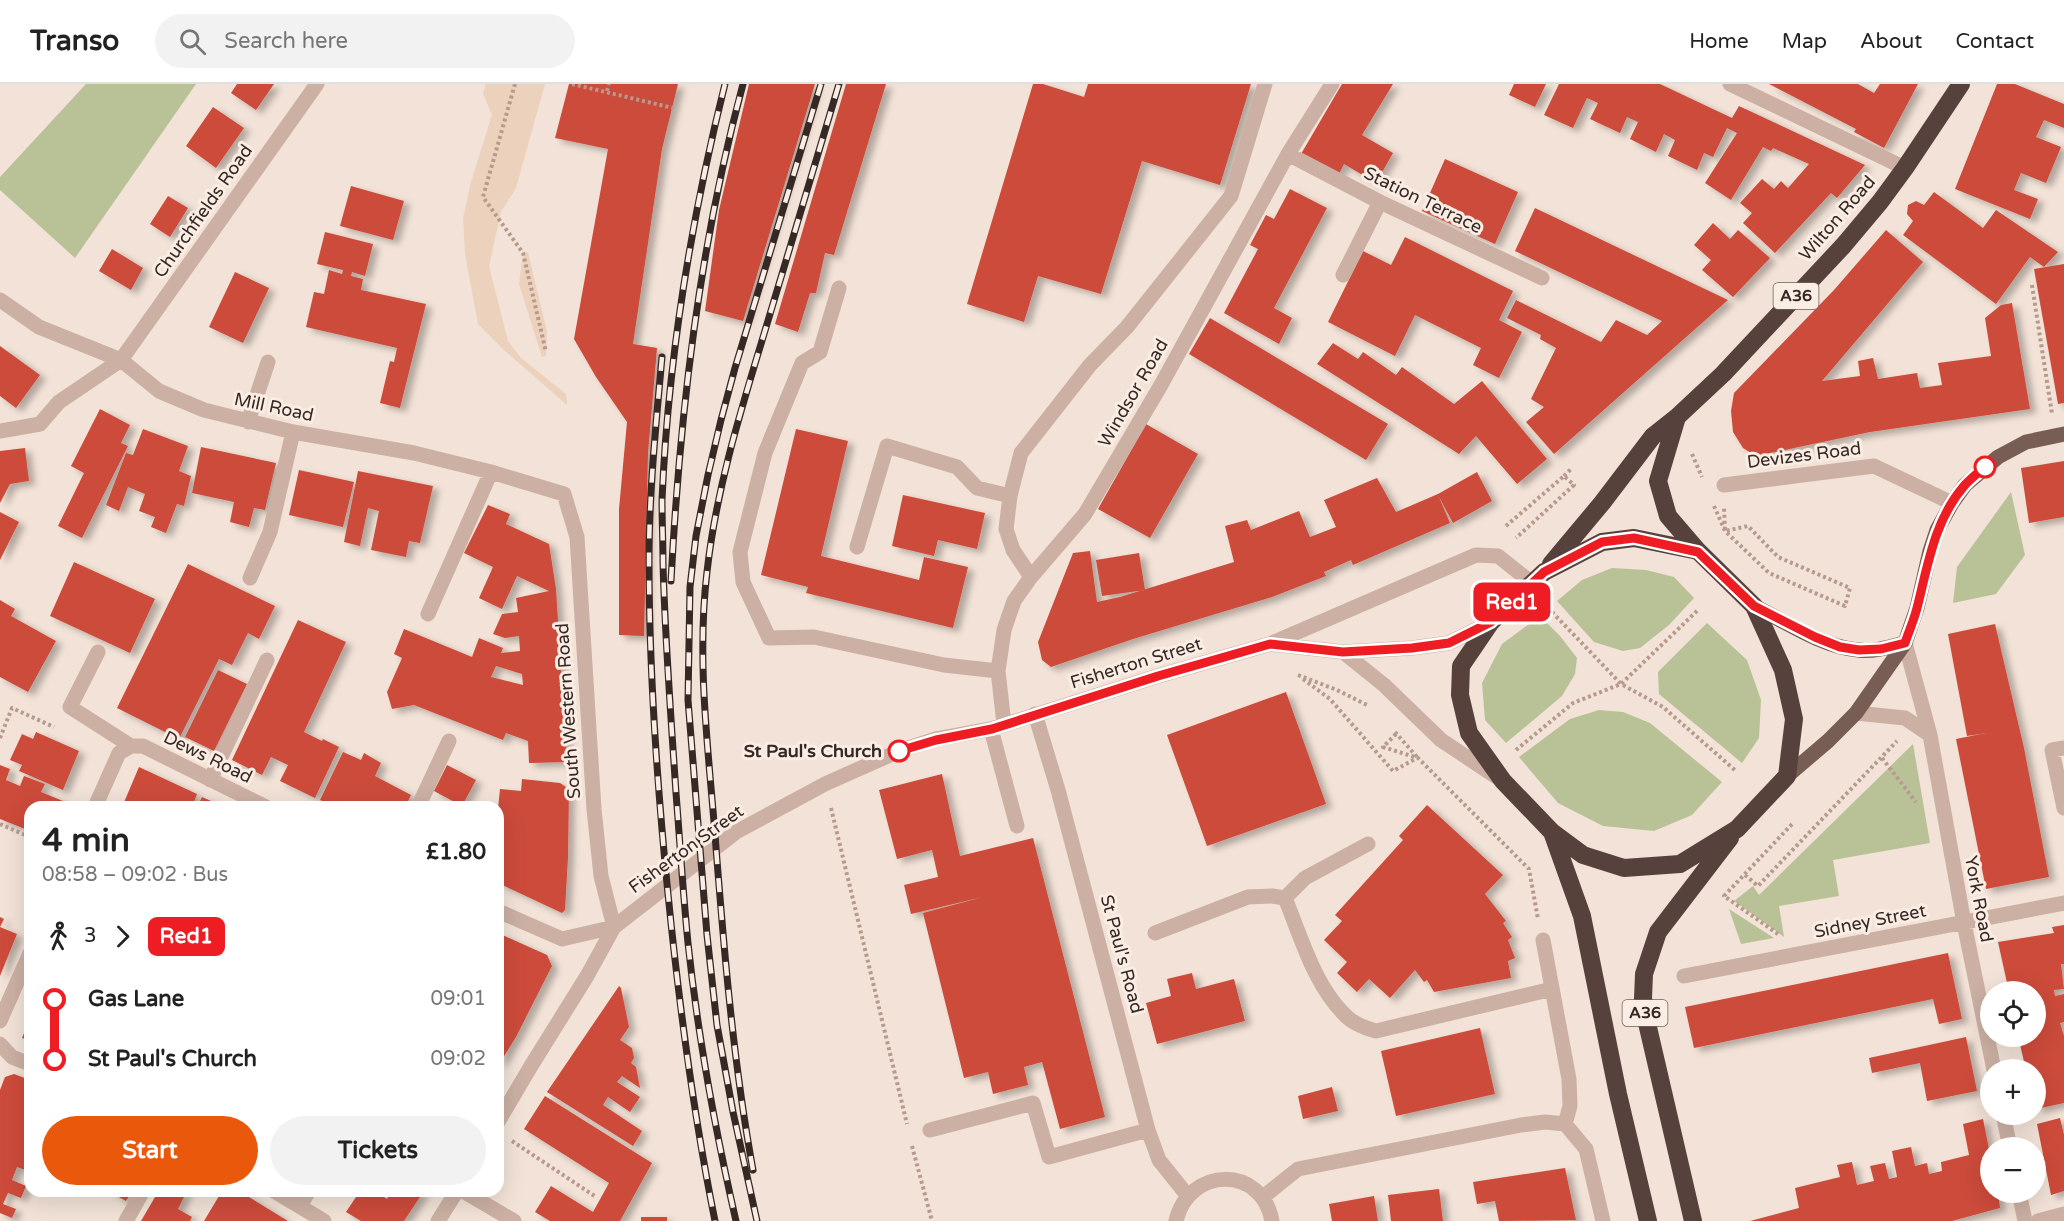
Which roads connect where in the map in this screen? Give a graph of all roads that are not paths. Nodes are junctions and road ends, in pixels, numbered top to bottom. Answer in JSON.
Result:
{"nodes":[{"id":1,"x":317,"y":84,"type":"edge"},
{"id":2,"x":1265,"y":84,"type":"edge"},
{"id":3,"x":1332,"y":84,"type":"edge"},
{"id":4,"x":1730,"y":84,"type":"edge"},
{"id":5,"x":1961,"y":84,"type":"edge"},
{"id":6,"x":1288,"y":154,"type":"junction"},
{"id":7,"x":1905,"y":168,"type":"junction"},
{"id":8,"x":1380,"y":201,"type":"junction"},
{"id":9,"x":1343,"y":275,"type":"dead end"},
{"id":10,"x":1542,"y":278,"type":"dead end"},
{"id":11,"x":839,"y":288,"type":"dead end"},
{"id":12,"x":0,"y":300,"type":"edge"},
{"id":13,"x":121,"y":360,"type":"junction"},
{"id":14,"x":268,"y":362,"type":"dead end"},
{"id":15,"x":1677,"y":417,"type":"junction"},
{"id":16,"x":248,"y":422,"type":"junction"},
{"id":17,"x":0,"y":431,"type":"edge"},
{"id":18,"x":293,"y":432,"type":"junction"},
{"id":19,"x":2060,"y":435,"type":"edge"},
{"id":20,"x":491,"y":472,"type":"junction"},
{"id":21,"x":1724,"y":485,"type":"road end"},
{"id":22,"x":564,"y":494,"type":"joint"},
{"id":23,"x":1010,"y":496,"type":"junction"},
{"id":24,"x":1952,"y":503,"type":"junction"},
{"id":25,"x":857,"y":547,"type":"dead end"},
{"id":26,"x":1698,"y":552,"type":"junction"},
{"id":27,"x":1031,"y":577,"type":"junction"},
{"id":28,"x":249,"y":578,"type":"dead end"},
{"id":29,"x":1538,"y":578,"type":"junction"},
{"id":30,"x":1754,"y":606,"type":"junction"},
{"id":31,"x":428,"y":614,"type":"dead end"},
{"id":32,"x":1491,"y":622,"type":"junction"},
{"id":33,"x":1905,"y":643,"type":"junction"},
{"id":34,"x":1270,"y":644,"type":"junction"},
{"id":35,"x":98,"y":652,"type":"dead end"},
{"id":36,"x":1343,"y":652,"type":"junction"},
{"id":37,"x":267,"y":660,"type":"dead end"},
{"id":38,"x":998,"y":671,"type":"junction"},
{"id":39,"x":1856,"y":713,"type":"junction"},
{"id":40,"x":1035,"y":714,"type":"junction"},
{"id":41,"x":998,"y":726,"type":"junction"},
{"id":42,"x":1929,"y":735,"type":"junction"},
{"id":43,"x":449,"y":741,"type":"dead end"},
{"id":44,"x":131,"y":746,"type":"junction"},
{"id":45,"x":2064,"y":748,"type":"edge"},
{"id":46,"x":1787,"y":776,"type":"junction"},
{"id":47,"x":210,"y":780,"type":"junction"},
{"id":48,"x":1503,"y":781,"type":"junction"},
{"id":49,"x":98,"y":801,"type":"edge"},
{"id":50,"x":254,"y":801,"type":"edge"},
{"id":51,"x":421,"y":801,"type":"edge"},
{"id":52,"x":2064,"y":808,"type":"edge"},
{"id":53,"x":1017,"y":826,"type":"dead end"},
{"id":54,"x":1737,"y":829,"type":"junction"},
{"id":55,"x":1552,"y":832,"type":"junction"},
{"id":56,"x":1368,"y":844,"type":"dead end"},
{"id":57,"x":1285,"y":898,"type":"junction"},
{"id":58,"x":2064,"y":903,"type":"edge"},
{"id":59,"x":504,"y":914,"type":"edge"},
{"id":60,"x":1964,"y":923,"type":"junction"},
{"id":61,"x":614,"y":927,"type":"junction"},
{"id":62,"x":1155,"y":933,"type":"dead end"},
{"id":63,"x":1543,"y":940,"type":"road end"},
{"id":64,"x":24,"y":967,"type":"edge"},
{"id":65,"x":1684,"y":976,"type":"dead end"},
{"id":66,"x":1552,"y":989,"type":"junction"},
{"id":67,"x":0,"y":1021,"type":"edge"},
{"id":68,"x":0,"y":1044,"type":"edge"},
{"id":69,"x":1992,"y":1059,"type":"edge"},
{"id":70,"x":24,"y":1062,"type":"edge"},
{"id":71,"x":504,"y":1112,"type":"edge"},
{"id":72,"x":1565,"y":1125,"type":"junction"},
{"id":73,"x":1148,"y":1130,"type":"junction"},
{"id":74,"x":930,"y":1131,"type":"dead end"},
{"id":75,"x":1187,"y":1195,"type":"junction"},
{"id":76,"x":140,"y":1197,"type":"edge"},
{"id":77,"x":284,"y":1197,"type":"edge"},
{"id":78,"x":305,"y":1197,"type":"edge"},
{"id":79,"x":453,"y":1197,"type":"edge"},
{"id":80,"x":473,"y":1197,"type":"edge"},
{"id":81,"x":1263,"y":1197,"type":"junction"},
{"id":82,"x":2021,"y":1203,"type":"edge"},
{"id":83,"x":300,"y":1206,"type":"junction"},
{"id":84,"x":2064,"y":1214,"type":"edge"},
{"id":85,"x":126,"y":1221,"type":"edge"},
{"id":86,"x":324,"y":1221,"type":"edge"},
{"id":87,"x":438,"y":1221,"type":"edge"},
{"id":88,"x":513,"y":1221,"type":"edge"},
{"id":89,"x":1176,"y":1221,"type":"edge"},
{"id":90,"x":1272,"y":1221,"type":"edge"},
{"id":91,"x":1604,"y":1221,"type":"edge"},
{"id":92,"x":1648,"y":1221,"type":"edge"},
{"id":93,"x":1693,"y":1221,"type":"edge"},
{"id":94,"x":2025,"y":1221,"type":"edge"},
{"id":95,"x":2038,"y":1221,"type":"edge"}],
"edges":[{"from":1,"to":13,"type":"street","name":"Churchfields Road"},
{"from":2,"to":23,"type":"street"},
{"from":3,"to":6,"type":"street","name":"Windsor Road"},
{"from":4,"to":7,"type":"street"},
{"from":5,"to":7,"type":"highway","name":"Wilton Road","number":"A36"},
{"from":6,"to":8,"type":"street","name":"Station Terrace"},
{"from":6,"to":27,"type":"street","name":"Windsor Road"},
{"from":7,"to":15,"type":"highway","name":"Wilton Road","number":"A36"},
{"from":8,"to":9,"type":"street"},
{"from":8,"to":10,"type":"street","name":"Station Terrace"},
{"from":11,"to":38,"type":"street"},
{"from":12,"to":13,"type":"street","name":"Mill Road"},
{"from":13,"to":16,"type":"street","name":"Mill Road"},
{"from":13,"to":17,"type":"street"},
{"from":14,"to":16,"type":"street"},
{"from":15,"to":26,"type":"highway"},
{"from":15,"to":29,"type":"highway","name":"Wilton Road","number":"A36"},
{"from":16,"to":18,"type":"street","name":"Mill Road"},
{"from":18,"to":20,"type":"street","name":"Mill Road"},
{"from":18,"to":28,"type":"street"},
{"from":19,"to":24,"type":"main road"},
{"from":20,"to":22,"type":"street","name":"Mill Road"},
{"from":20,"to":31,"type":"street"},
{"from":21,"to":24,"type":"street","name":"Devizes Road"},
{"from":22,"to":61,"type":"street","name":"South Western Road"},
{"from":23,"to":25,"type":"street"},
{"from":23,"to":27,"type":"street"},
{"from":24,"to":33,"type":"main road"},
{"from":26,"to":29,"type":"highway","number":"A36"},
{"from":26,"to":30,"type":"highway"},
{"from":27,"to":38,"type":"street","name":"Windsor Road"},
{"from":29,"to":32,"type":"highway","number":"A36"},
{"from":29,"to":34,"type":"street","name":"Fisherton Street"},
{"from":30,"to":33,"type":"main road"},
{"from":30,"to":46,"type":"highway"},
{"from":32,"to":36,"type":"street","name":"Fisherton Street"},
{"from":32,"to":48,"type":"highway","number":"A36"},
{"from":33,"to":39,"type":"main road"},
{"from":33,"to":42,"type":"street","name":"York Road"},
{"from":34,"to":36,"type":"street","name":"Fisherton Street"},
{"from":34,"to":40,"type":"street","name":"Fisherton Street"},
{"from":35,"to":44,"type":"street","name":"Dews Road"},
{"from":36,"to":48,"type":"street"},
{"from":37,"to":47,"type":"street"},
{"from":38,"to":41,"type":"street","name":"Windsor Road"},
{"from":39,"to":42,"type":"street"},
{"from":39,"to":46,"type":"main road"},
{"from":40,"to":41,"type":"street","name":"Fisherton Street"},
{"from":40,"to":73,"type":"street","name":"St Paul's Road"},
{"from":41,"to":53,"type":"street","name":"Windsor Road"},
{"from":41,"to":61,"type":"street","name":"Fisherton Street"},
{"from":42,"to":60,"type":"street","name":"York Road"},
{"from":43,"to":51,"type":"street"},
{"from":44,"to":47,"type":"street","name":"Dews Road"},
{"from":44,"to":49,"type":"street"},
{"from":45,"to":52,"type":"street"},
{"from":46,"to":54,"type":"highway","number":"A36"},
{"from":47,"to":50,"type":"street","name":"Dews Road"},
{"from":48,"to":55,"type":"highway","number":"A36"},
{"from":54,"to":55,"type":"highway","number":"A36"},
{"from":54,"to":93,"type":"highway","number":"A36"},
{"from":55,"to":92,"type":"highway","number":"A36"},
{"from":56,"to":57,"type":"street"},
{"from":57,"to":62,"type":"street"},
{"from":57,"to":66,"type":"street"},
{"from":58,"to":60,"type":"street","name":"Sidney Street"},
{"from":59,"to":61,"type":"street"},
{"from":60,"to":65,"type":"street","name":"Sidney Street"},
{"from":60,"to":69,"type":"street","name":"York Road"},
{"from":61,"to":71,"type":"street","name":"Fisherton Street"},
{"from":63,"to":66,"type":"street"},
{"from":64,"to":67,"type":"street"},
{"from":66,"to":72,"type":"street"},
{"from":68,"to":70,"type":"street"},
{"from":72,"to":81,"type":"street"},
{"from":72,"to":91,"type":"street"},
{"from":73,"to":74,"type":"street"},
{"from":73,"to":75,"type":"street","name":"St Paul's Road"},
{"from":75,"to":81,"type":"street"},
{"from":75,"to":89,"type":"street"},
{"from":76,"to":85,"type":"street"},
{"from":77,"to":83,"type":"street"},
{"from":78,"to":83,"type":"street"},
{"from":79,"to":87,"type":"street"},
{"from":80,"to":88,"type":"street"},
{"from":81,"to":90,"type":"street"},
{"from":82,"to":94,"type":"street"},
{"from":83,"to":86,"type":"street"},
{"from":84,"to":95,"type":"street"}]}
